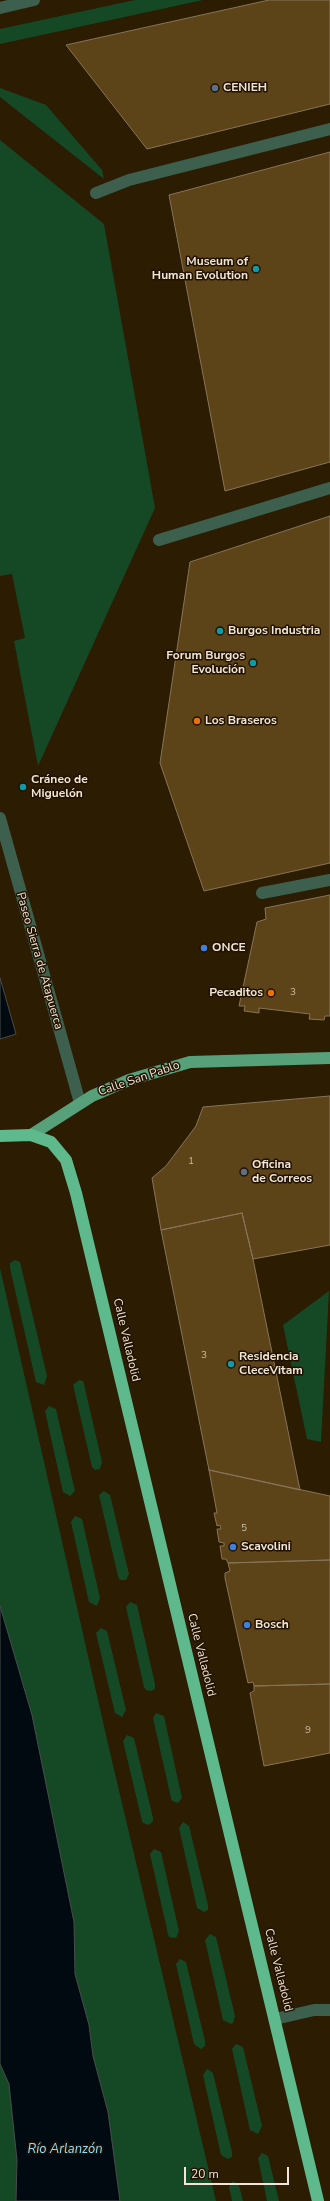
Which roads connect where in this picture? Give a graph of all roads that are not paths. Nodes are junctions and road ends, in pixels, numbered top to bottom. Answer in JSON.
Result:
{"nodes":[{"id":1,"x":34,"y":0,"type":"edge"},
{"id":2,"x":0,"y":8,"type":"edge"},
{"id":3,"x":330,"y":129,"type":"edge"},
{"id":4,"x":96,"y":193,"type":"dead end"},
{"id":5,"x":330,"y":488,"type":"edge"},
{"id":6,"x":159,"y":540,"type":"dead end"},
{"id":7,"x":0,"y":818,"type":"edge"},
{"id":8,"x":330,"y":880,"type":"edge"},
{"id":9,"x":262,"y":893,"type":"dead end"},
{"id":10,"x":330,"y":1058,"type":"edge"},
{"id":11,"x":80,"y":1103,"type":"junction"},
{"id":12,"x":31,"y":1135,"type":"junction"},
{"id":13,"x":0,"y":1136,"type":"edge"},
{"id":14,"x":330,"y":2010,"type":"edge"},
{"id":15,"x":275,"y":2019,"type":"junction"},
{"id":16,"x":318,"y":2201,"type":"edge"}],
"edges":[{"from":1,"to":2,"type":"street"},
{"from":3,"to":4,"type":"street"},
{"from":5,"to":6,"type":"street"},
{"from":7,"to":11,"type":"street","name":"Paseo Sierra de Atapuerca"},
{"from":8,"to":9,"type":"street"},
{"from":10,"to":11,"type":"main road","name":"Calle San Pablo"},
{"from":11,"to":12,"type":"main road","name":"Calle San Pablo"},
{"from":12,"to":13,"type":"highway"},
{"from":12,"to":15,"type":"highway","name":"Calle Valladolid"},
{"from":14,"to":15,"type":"street"},
{"from":15,"to":16,"type":"highway","name":"Calle Valladolid"}]}
